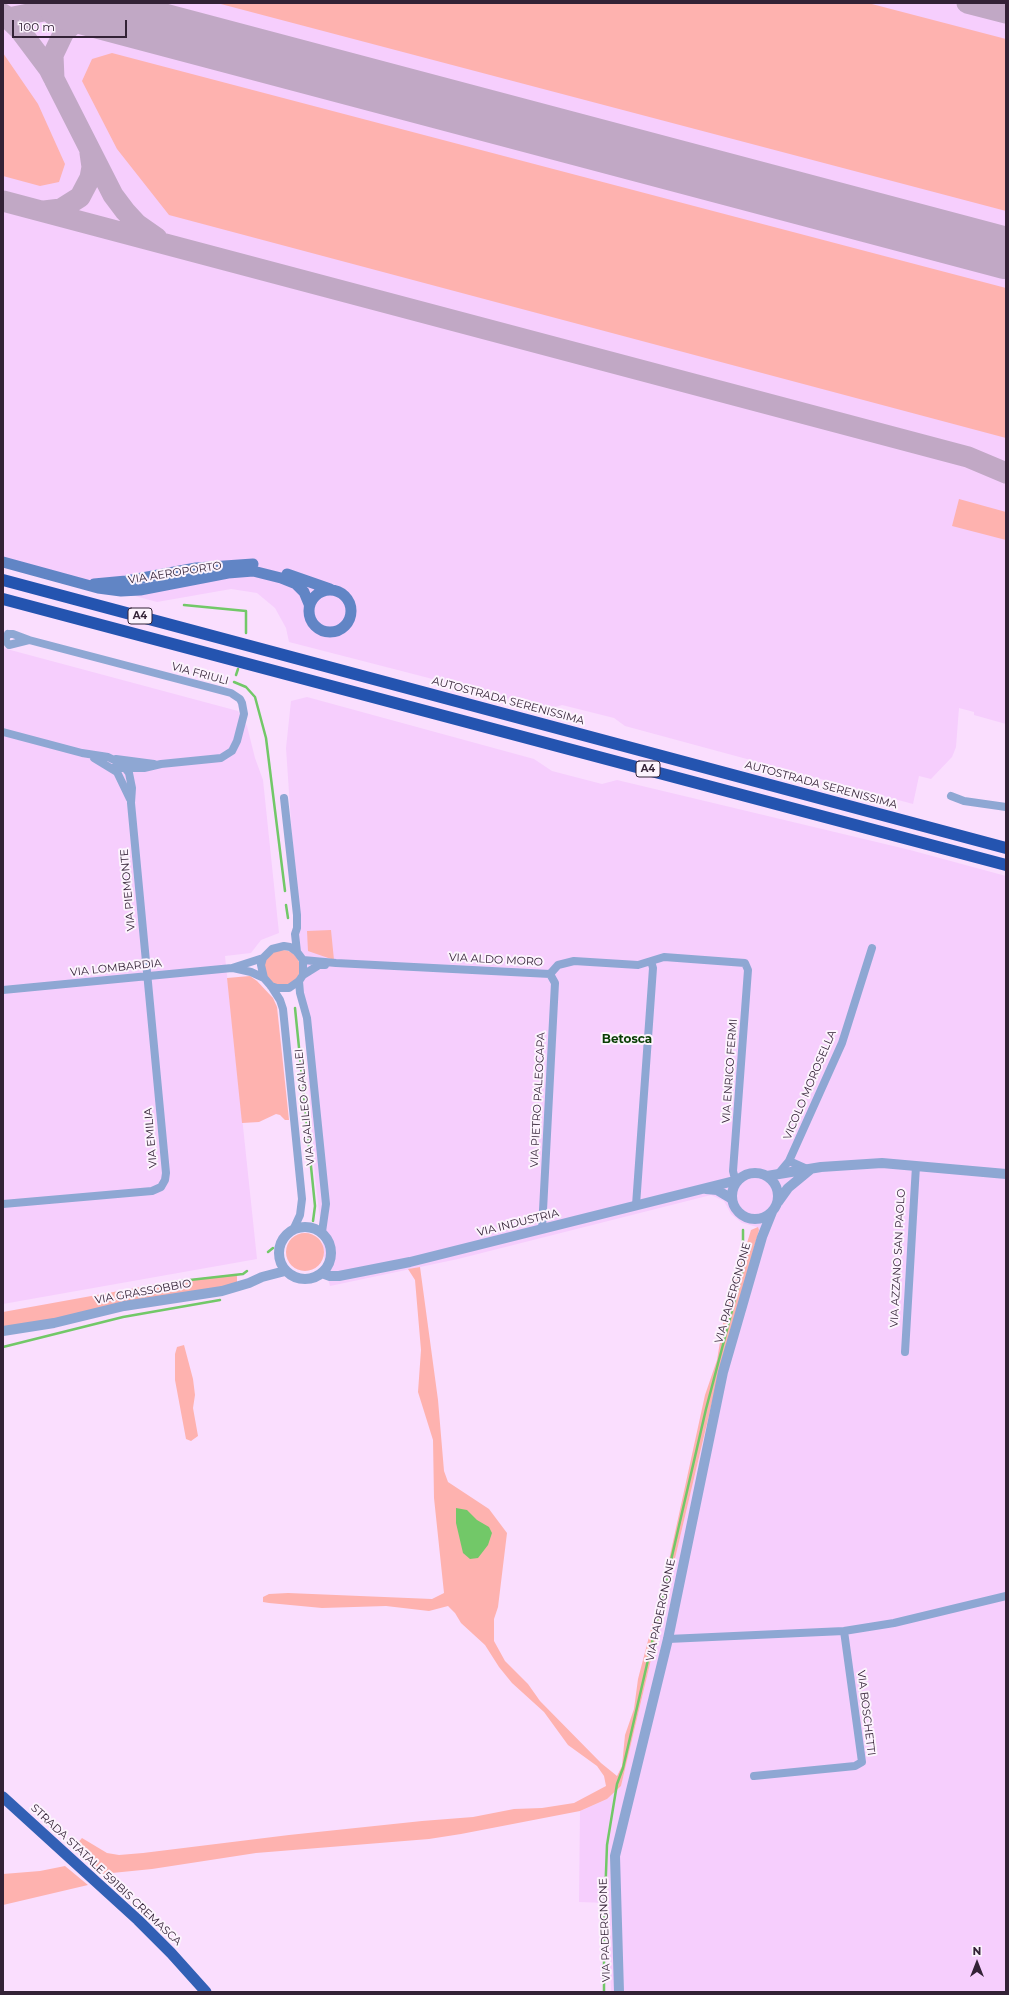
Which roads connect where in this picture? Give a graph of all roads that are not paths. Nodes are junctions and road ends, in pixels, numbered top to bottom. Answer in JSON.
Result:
{"nodes":[{"id":1,"x":3,"y":562,"type":"edge"},
{"id":2,"x":3,"y":580,"type":"edge"},
{"id":3,"x":87,"y":584,"type":"junction"},
{"id":4,"x":330,"y":589,"type":"junction"},
{"id":5,"x":3,"y":599,"type":"edge"},
{"id":6,"x":309,"y":604,"type":"junction"},
{"id":7,"x":29,"y":640,"type":"dead end"},
{"id":8,"x":3,"y":732,"type":"edge"},
{"id":9,"x":82,"y":753,"type":"junction"},
{"id":10,"x":108,"y":757,"type":"junction"},
{"id":11,"x":161,"y":764,"type":"junction"},
{"id":12,"x":112,"y":768,"type":"junction"},
{"id":13,"x":126,"y":769,"type":"junction"},
{"id":14,"x":951,"y":796,"type":"dead end"},
{"id":15,"x":284,"y":798,"type":"dead end"},
{"id":16,"x":131,"y":803,"type":"junction"},
{"id":17,"x":1006,"y":807,"type":"edge"},
{"id":18,"x":1006,"y":848,"type":"edge"},
{"id":19,"x":1006,"y":865,"type":"edge"},
{"id":20,"x":295,"y":934,"type":"junction"},
{"id":21,"x":278,"y":946,"type":"junction"},
{"id":22,"x":872,"y":948,"type":"dead end"},
{"id":23,"x":297,"y":952,"type":"junction"},
{"id":24,"x":263,"y":958,"type":"junction"},
{"id":25,"x":303,"y":960,"type":"junction"},
{"id":26,"x":651,"y":961,"type":"junction"},
{"id":27,"x":336,"y":963,"type":"junction"},
{"id":28,"x":745,"y":963,"type":"joint"},
{"id":29,"x":232,"y":968,"type":"junction"},
{"id":30,"x":550,"y":974,"type":"junction"},
{"id":31,"x":148,"y":976,"type":"junction"},
{"id":32,"x":264,"y":978,"type":"junction"},
{"id":33,"x":301,"y":978,"type":"junction"},
{"id":34,"x":271,"y":986,"type":"junction"},
{"id":35,"x":3,"y":990,"type":"edge"},
{"id":36,"x":789,"y":1160,"type":"junction"},
{"id":37,"x":916,"y":1166,"type":"junction"},
{"id":38,"x":809,"y":1169,"type":"junction"},
{"id":39,"x":783,"y":1173,"type":"junction"},
{"id":40,"x":1006,"y":1174,"type":"edge"},
{"id":41,"x":767,"y":1176,"type":"junction"},
{"id":42,"x":738,"y":1180,"type":"junction"},
{"id":43,"x":788,"y":1188,"type":"junction"},
{"id":44,"x":702,"y":1189,"type":"junction"},
{"id":45,"x":732,"y":1199,"type":"junction"},
{"id":46,"x":778,"y":1203,"type":"junction"},
{"id":47,"x":3,"y":1204,"type":"edge"},
{"id":48,"x":636,"y":1205,"type":"junction"},
{"id":49,"x":772,"y":1212,"type":"junction"},
{"id":50,"x":748,"y":1218,"type":"junction"},
{"id":51,"x":294,"y":1228,"type":"junction"},
{"id":52,"x":542,"y":1229,"type":"junction"},
{"id":53,"x":322,"y":1232,"type":"junction"},
{"id":54,"x":762,"y":1237,"type":"junction"},
{"id":55,"x":279,"y":1251,"type":"junction"},
{"id":56,"x":332,"y":1256,"type":"junction"},
{"id":57,"x":285,"y":1270,"type":"junction"},
{"id":58,"x":322,"y":1273,"type":"junction"},
{"id":59,"x":262,"y":1276,"type":"junction"},
{"id":60,"x":339,"y":1276,"type":"junction"},
{"id":61,"x":3,"y":1331,"type":"edge"},
{"id":62,"x":905,"y":1352,"type":"dead end"},
{"id":63,"x":1006,"y":1596,"type":"edge"},
{"id":64,"x":844,"y":1631,"type":"junction"},
{"id":65,"x":668,"y":1639,"type":"junction"},
{"id":66,"x":754,"y":1776,"type":"dead end"},
{"id":67,"x":3,"y":1797,"type":"edge"},
{"id":68,"x":206,"y":1992,"type":"edge"},
{"id":69,"x":619,"y":1992,"type":"edge"}],
"edges":[{"from":1,"to":3,"type":"main road","name":"VIA AEROPORTO"},
{"from":2,"to":18,"type":"highway","name":"AUTOSTRADA SERENISSIMA","number":"A4"},
{"from":3,"to":4,"type":"main road","name":"VIA AEROPORTO"},
{"from":3,"to":6,"type":"main road","name":"VIA AEROPORTO"},
{"from":4,"to":6,"type":"main road"},
{"from":4,"to":6,"type":"main road"},
{"from":5,"to":19,"type":"highway","number":"A4"},
{"from":7,"to":11,"type":"street","name":"VIA FRIULI"},
{"from":8,"to":9,"type":"street","name":"VIA PIEMONTE"},
{"from":9,"to":10,"type":"street","name":"VIA PIEMONTE"},
{"from":9,"to":12,"type":"street","name":"VIA PIEMONTE"},
{"from":10,"to":11,"type":"street","name":"VIA FRIULI"},
{"from":10,"to":13,"type":"street","name":"VIA PIEMONTE"},
{"from":11,"to":13,"type":"street","name":"VIA FRIULI"},
{"from":12,"to":13,"type":"street","name":"VIA FRIULI"},
{"from":12,"to":16,"type":"street","name":"VIA PIEMONTE"},
{"from":13,"to":16,"type":"street","name":"VIA PIEMONTE"},
{"from":14,"to":17,"type":"street"},
{"from":15,"to":20,"type":"street"},
{"from":16,"to":31,"type":"street","name":"VIA PIEMONTE"},
{"from":20,"to":21,"type":"street"},
{"from":20,"to":23,"type":"street"},
{"from":21,"to":23,"type":"street"},
{"from":21,"to":24,"type":"street"},
{"from":22,"to":36,"type":"street","name":"VICOLO MOROSELLA"},
{"from":23,"to":25,"type":"street"},
{"from":24,"to":29,"type":"street","name":"VIA LOMBARDIA"},
{"from":24,"to":32,"type":"street"},
{"from":25,"to":27,"type":"street","name":"VIA ALDO MORO"},
{"from":25,"to":33,"type":"street"},
{"from":26,"to":28,"type":"street","name":"VIA ALDO MORO"},
{"from":26,"to":30,"type":"street","name":"VIA ALDO MORO"},
{"from":26,"to":48,"type":"street"},
{"from":27,"to":30,"type":"street","name":"VIA ALDO MORO"},
{"from":27,"to":33,"type":"street","name":"VIA ALDO MORO"},
{"from":28,"to":42,"type":"street","name":"VIA ENRICO FERMI"},
{"from":29,"to":31,"type":"street","name":"VIA LOMBARDIA"},
{"from":29,"to":32,"type":"street","name":"VIA LOMBARDIA"},
{"from":30,"to":52,"type":"street","name":"VIA PIETRO PALEOCAPA"},
{"from":31,"to":35,"type":"street","name":"VIA LOMBARDIA"},
{"from":31,"to":47,"type":"street","name":"VIA EMILIA"},
{"from":32,"to":34,"type":"street"},
{"from":33,"to":34,"type":"street"},
{"from":33,"to":53,"type":"street","name":"VIA GALILEO GALILEI"},
{"from":34,"to":51,"type":"street"},
{"from":36,"to":38,"type":"street"},
{"from":36,"to":39,"type":"street","name":"VICOLO MOROSELLA"},
{"from":37,"to":38,"type":"street"},
{"from":37,"to":40,"type":"street"},
{"from":37,"to":62,"type":"street","name":"VIA AZZANO SAN PAOLO"},
{"from":38,"to":39,"type":"street"},
{"from":38,"to":43,"type":"street"},
{"from":39,"to":41,"type":"street"},
{"from":39,"to":43,"type":"street","name":"VICOLO MOROSELLA"},
{"from":41,"to":42,"type":"street"},
{"from":41,"to":46,"type":"street"},
{"from":42,"to":44,"type":"street","name":"VIA INDUSTRIA"},
{"from":42,"to":45,"type":"street"},
{"from":43,"to":46,"type":"street"},
{"from":44,"to":45,"type":"street","name":"VIA INDUSTRIA"},
{"from":44,"to":48,"type":"street","name":"VIA INDUSTRIA"},
{"from":45,"to":50,"type":"street"},
{"from":46,"to":49,"type":"street"},
{"from":48,"to":52,"type":"street","name":"VIA INDUSTRIA"},
{"from":49,"to":50,"type":"street"},
{"from":49,"to":54,"type":"street","name":"VIA PADERGNONE"},
{"from":50,"to":54,"type":"street","name":"VIA PADERGNONE"},
{"from":51,"to":53,"type":"street"},
{"from":51,"to":55,"type":"street"},
{"from":52,"to":60,"type":"street","name":"VIA INDUSTRIA"},
{"from":53,"to":56,"type":"street"},
{"from":54,"to":65,"type":"street","name":"VIA PADERGNONE"},
{"from":55,"to":57,"type":"street"},
{"from":55,"to":59,"type":"street"},
{"from":56,"to":58,"type":"street"},
{"from":56,"to":60,"type":"street"},
{"from":57,"to":58,"type":"street"},
{"from":57,"to":59,"type":"street","name":"VIA GRASSOBBIO"},
{"from":58,"to":60,"type":"street","name":"VIA INDUSTRIA"},
{"from":59,"to":61,"type":"street","name":"VIA GRASSOBBIO"},
{"from":63,"to":64,"type":"street"},
{"from":64,"to":65,"type":"street"},
{"from":64,"to":66,"type":"street","name":"VIA BOSCHETTI"},
{"from":65,"to":69,"type":"street","name":"VIA PADERGNONE"},
{"from":67,"to":68,"type":"highway","name":"STRADA STATALE 591BIS CREMASCA"}]}
